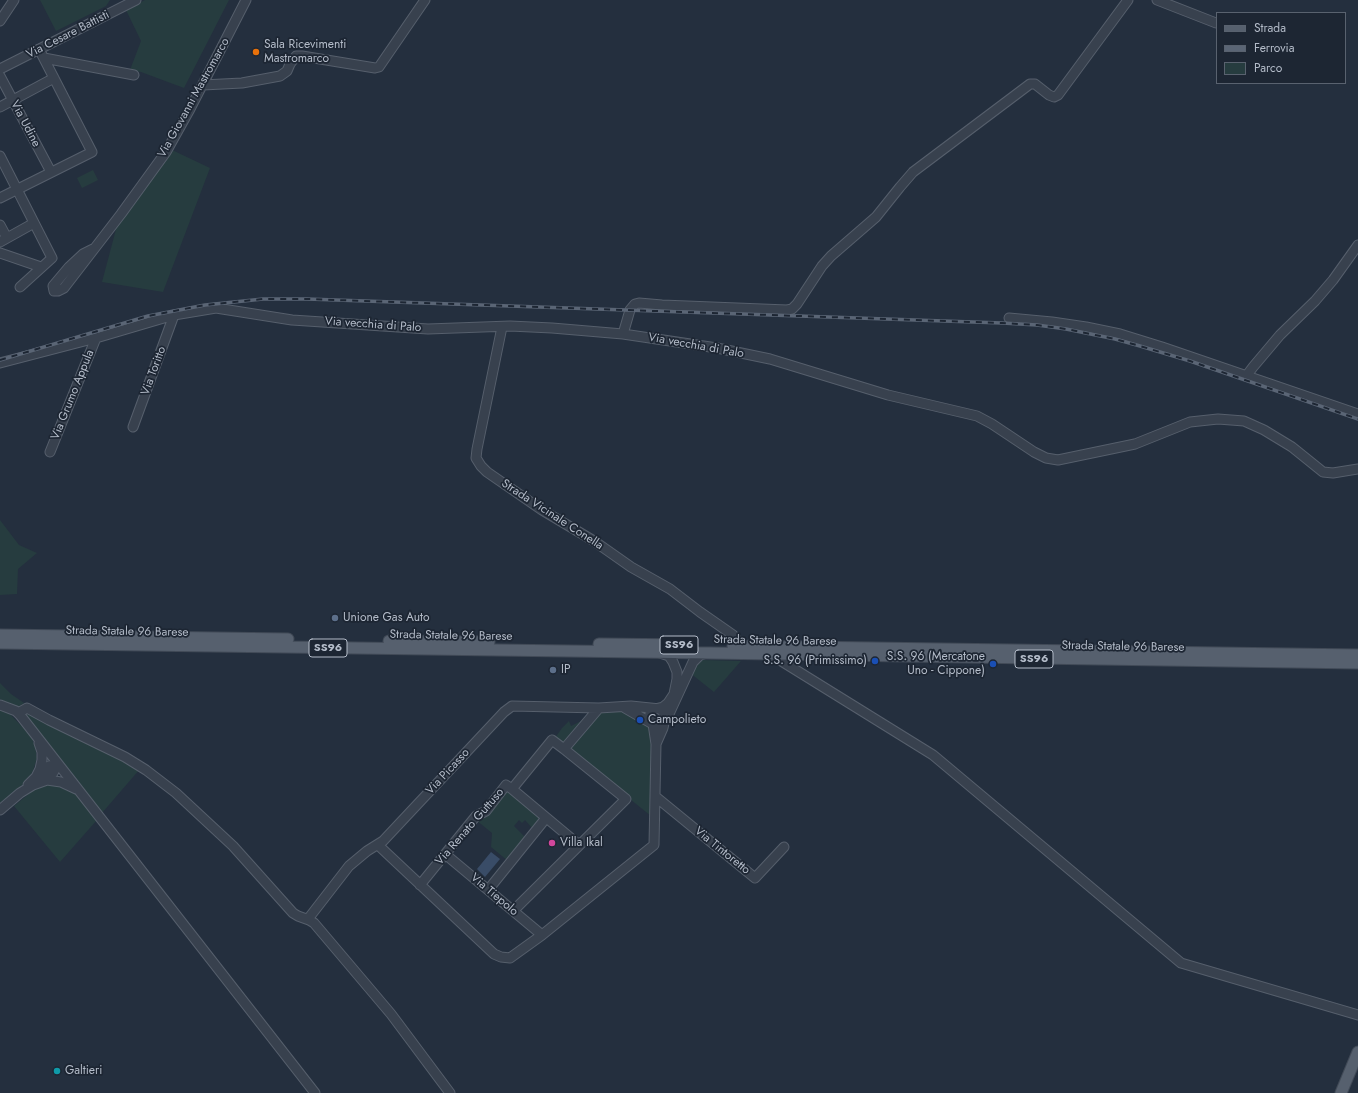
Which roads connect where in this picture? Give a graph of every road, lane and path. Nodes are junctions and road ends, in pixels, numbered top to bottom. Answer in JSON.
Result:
{"nodes":[{"id":1,"x":14,"y":0,"type":"edge"},
{"id":2,"x":136,"y":0,"type":"edge"},
{"id":3,"x":246,"y":0,"type":"edge"},
{"id":4,"x":425,"y":0,"type":"edge"},
{"id":5,"x":1128,"y":0,"type":"edge"},
{"id":6,"x":1157,"y":0,"type":"edge"},
{"id":7,"x":0,"y":21,"type":"edge"},
{"id":8,"x":1216,"y":23,"type":"dead end"},
{"id":9,"x":42,"y":53,"type":"junction"},
{"id":10,"x":0,"y":69,"type":"edge"},
{"id":11,"x":134,"y":75,"type":"dead end"},
{"id":12,"x":0,"y":76,"type":"edge"},
{"id":13,"x":54,"y":78,"type":"junction"},
{"id":14,"x":203,"y":85,"type":"junction"},
{"id":15,"x":12,"y":100,"type":"junction"},
{"id":16,"x":0,"y":107,"type":"edge"},
{"id":17,"x":0,"y":156,"type":"edge"},
{"id":18,"x":51,"y":172,"type":"junction"},
{"id":19,"x":17,"y":189,"type":"junction"},
{"id":20,"x":0,"y":198,"type":"edge"},
{"id":21,"x":34,"y":223,"type":"junction"},
{"id":22,"x":0,"y":225,"type":"edge"},
{"id":23,"x":4,"y":240,"type":"edge"},
{"id":24,"x":1358,"y":245,"type":"edge"},
{"id":25,"x":93,"y":249,"type":"junction"},
{"id":26,"x":0,"y":253,"type":"edge"},
{"id":27,"x":41,"y":267,"type":"junction"},
{"id":28,"x":20,"y":287,"type":"dead end"},
{"id":29,"x":174,"y":315,"type":"junction"},
{"id":30,"x":1009,"y":318,"type":"dead end"},
{"id":31,"x":502,"y":327,"type":"junction"},
{"id":32,"x":623,"y":334,"type":"junction"},
{"id":33,"x":96,"y":338,"type":"junction"},
{"id":34,"x":0,"y":363,"type":"edge"},
{"id":35,"x":1247,"y":375,"type":"junction"},
{"id":36,"x":1358,"y":414,"type":"edge"},
{"id":37,"x":133,"y":427,"type":"dead end"},
{"id":38,"x":50,"y":452,"type":"dead end"},
{"id":39,"x":1358,"y":469,"type":"edge"},
{"id":40,"x":0,"y":635,"type":"edge"},
{"id":41,"x":0,"y":643,"type":"edge"},
{"id":42,"x":738,"y":646,"type":"junction"},
{"id":43,"x":656,"y":652,"type":"junction"},
{"id":44,"x":710,"y":653,"type":"junction"},
{"id":45,"x":770,"y":654,"type":"junction"},
{"id":46,"x":1358,"y":655,"type":"edge"},
{"id":47,"x":1358,"y":663,"type":"edge"},
{"id":48,"x":0,"y":705,"type":"edge"},
{"id":49,"x":599,"y":708,"type":"junction"},
{"id":50,"x":624,"y":708,"type":"junction"},
{"id":51,"x":657,"y":709,"type":"junction"},
{"id":52,"x":18,"y":713,"type":"junction"},
{"id":53,"x":665,"y":720,"type":"junction"},
{"id":54,"x":652,"y":724,"type":"junction"},
{"id":55,"x":32,"y":730,"type":"junction"},
{"id":56,"x":656,"y":744,"type":"junction"},
{"id":57,"x":564,"y":749,"type":"junction"},
{"id":58,"x":58,"y":764,"type":"junction"},
{"id":59,"x":38,"y":780,"type":"junction"},
{"id":60,"x":512,"y":789,"type":"junction"},
{"id":61,"x":83,"y":795,"type":"junction"},
{"id":62,"x":656,"y":797,"type":"junction"},
{"id":63,"x":0,"y":810,"type":"edge"},
{"id":64,"x":546,"y":818,"type":"junction"},
{"id":65,"x":378,"y":845,"type":"junction"},
{"id":66,"x":579,"y":845,"type":"junction"},
{"id":67,"x":784,"y":847,"type":"dead end"},
{"id":68,"x":445,"y":854,"type":"junction"},
{"id":69,"x":420,"y":885,"type":"junction"},
{"id":70,"x":488,"y":890,"type":"junction"},
{"id":71,"x":513,"y":911,"type":"junction"},
{"id":72,"x":308,"y":919,"type":"junction"},
{"id":73,"x":542,"y":935,"type":"junction"},
{"id":74,"x":1358,"y":1015,"type":"edge"},
{"id":75,"x":1358,"y":1052,"type":"edge"},
{"id":76,"x":315,"y":1093,"type":"edge"},
{"id":77,"x":450,"y":1093,"type":"edge"},
{"id":78,"x":1341,"y":1093,"type":"edge"}],
"edges":[{"from":1,"to":7,"type":"street"},
{"from":2,"to":9,"type":"street","name":"Via Cesare Battisti"},
{"from":3,"to":14,"type":"street","name":"Via Giovanni Mastromarco"},
{"from":4,"to":14,"type":"street"},
{"from":5,"to":32,"type":"street"},
{"from":6,"to":8,"type":"street"},
{"from":9,"to":10,"type":"street","name":"Via Cesare Battisti"},
{"from":9,"to":11,"type":"street"},
{"from":9,"to":13,"type":"street"},
{"from":12,"to":15,"type":"street","name":"Via Udine"},
{"from":13,"to":15,"type":"street"},
{"from":13,"to":18,"type":"street"},
{"from":14,"to":25,"type":"street","name":"Via Giovanni Mastromarco"},
{"from":15,"to":16,"type":"street"},
{"from":15,"to":18,"type":"street","name":"Via Udine"},
{"from":17,"to":19,"type":"street"},
{"from":18,"to":19,"type":"street"},
{"from":19,"to":20,"type":"street"},
{"from":19,"to":21,"type":"street"},
{"from":21,"to":23,"type":"street"},
{"from":21,"to":27,"type":"street"},
{"from":22,"to":23,"type":"street"},
{"from":24,"to":35,"type":"street"},
{"from":25,"to":25,"type":"street","name":"Via Giovanni Mastromarco"},
{"from":26,"to":27,"type":"street"},
{"from":27,"to":28,"type":"street"},
{"from":29,"to":31,"type":"street","name":"Via vecchia di Palo"},
{"from":29,"to":33,"type":"street","name":"Via vecchia di Palo"},
{"from":29,"to":37,"type":"street","name":"Via Toritto"},
{"from":30,"to":35,"type":"street"},
{"from":31,"to":32,"type":"street","name":"Via vecchia di Palo"},
{"from":31,"to":42,"type":"street","name":"Strada Vicinale Conella"},
{"from":32,"to":39,"type":"street","name":"Via vecchia di Palo"},
{"from":33,"to":34,"type":"street","name":"Via vecchia di Palo"},
{"from":33,"to":38,"type":"street","name":"Via Grumo Appula"},
{"from":35,"to":36,"type":"street"},
{"from":40,"to":42,"type":"main road","name":"Strada Statale 96 Barese","number":"SS96"},
{"from":41,"to":43,"type":"main road","name":"Strada Statale 96 Barese","number":"SS96"},
{"from":42,"to":46,"type":"main road","name":"Strada Statale 96 Barese","number":"SS96"},
{"from":43,"to":44,"type":"main road","name":"Strada Statale 96 Barese","number":"SS96"},
{"from":43,"to":51,"type":"street"},
{"from":44,"to":45,"type":"main road","name":"Strada Statale 96 Barese","number":"SS96"},
{"from":44,"to":53,"type":"street"},
{"from":45,"to":47,"type":"main road","name":"Strada Statale 96 Barese","number":"SS96"},
{"from":45,"to":74,"type":"street"},
{"from":48,"to":52,"type":"street"},
{"from":49,"to":50,"type":"street","name":"Via Picasso"},
{"from":49,"to":57,"type":"street"},
{"from":49,"to":65,"type":"street","name":"Via Picasso"},
{"from":50,"to":51,"type":"street","name":"Via Picasso"},
{"from":50,"to":54,"type":"street"},
{"from":51,"to":53,"type":"street"},
{"from":51,"to":54,"type":"street"},
{"from":52,"to":55,"type":"street"},
{"from":52,"to":72,"type":"street"},
{"from":53,"to":54,"type":"street"},
{"from":53,"to":56,"type":"street"},
{"from":54,"to":56,"type":"street"},
{"from":55,"to":58,"type":"street"},
{"from":55,"to":59,"type":"street"},
{"from":56,"to":62,"type":"street"},
{"from":57,"to":60,"type":"street","name":"Via Renato Guttuso"},
{"from":57,"to":66,"type":"street"},
{"from":58,"to":59,"type":"street"},
{"from":58,"to":61,"type":"street"},
{"from":59,"to":61,"type":"street"},
{"from":59,"to":63,"type":"street"},
{"from":60,"to":64,"type":"street"},
{"from":60,"to":68,"type":"street","name":"Via Renato Guttuso"},
{"from":61,"to":76,"type":"street"},
{"from":62,"to":67,"type":"street","name":"Via Tintoretto"},
{"from":62,"to":73,"type":"street"},
{"from":64,"to":66,"type":"street"},
{"from":64,"to":70,"type":"street"},
{"from":65,"to":69,"type":"street"},
{"from":65,"to":72,"type":"street","name":"Via Picasso"},
{"from":66,"to":71,"type":"street"},
{"from":68,"to":69,"type":"street","name":"Via Renato Guttuso"},
{"from":68,"to":70,"type":"street","name":"Via Tiepolo"},
{"from":69,"to":73,"type":"street"},
{"from":70,"to":71,"type":"street","name":"Via Tiepolo"},
{"from":71,"to":73,"type":"street","name":"Via Tiepolo"},
{"from":72,"to":77,"type":"street"},
{"from":75,"to":78,"type":"main road"}]}
